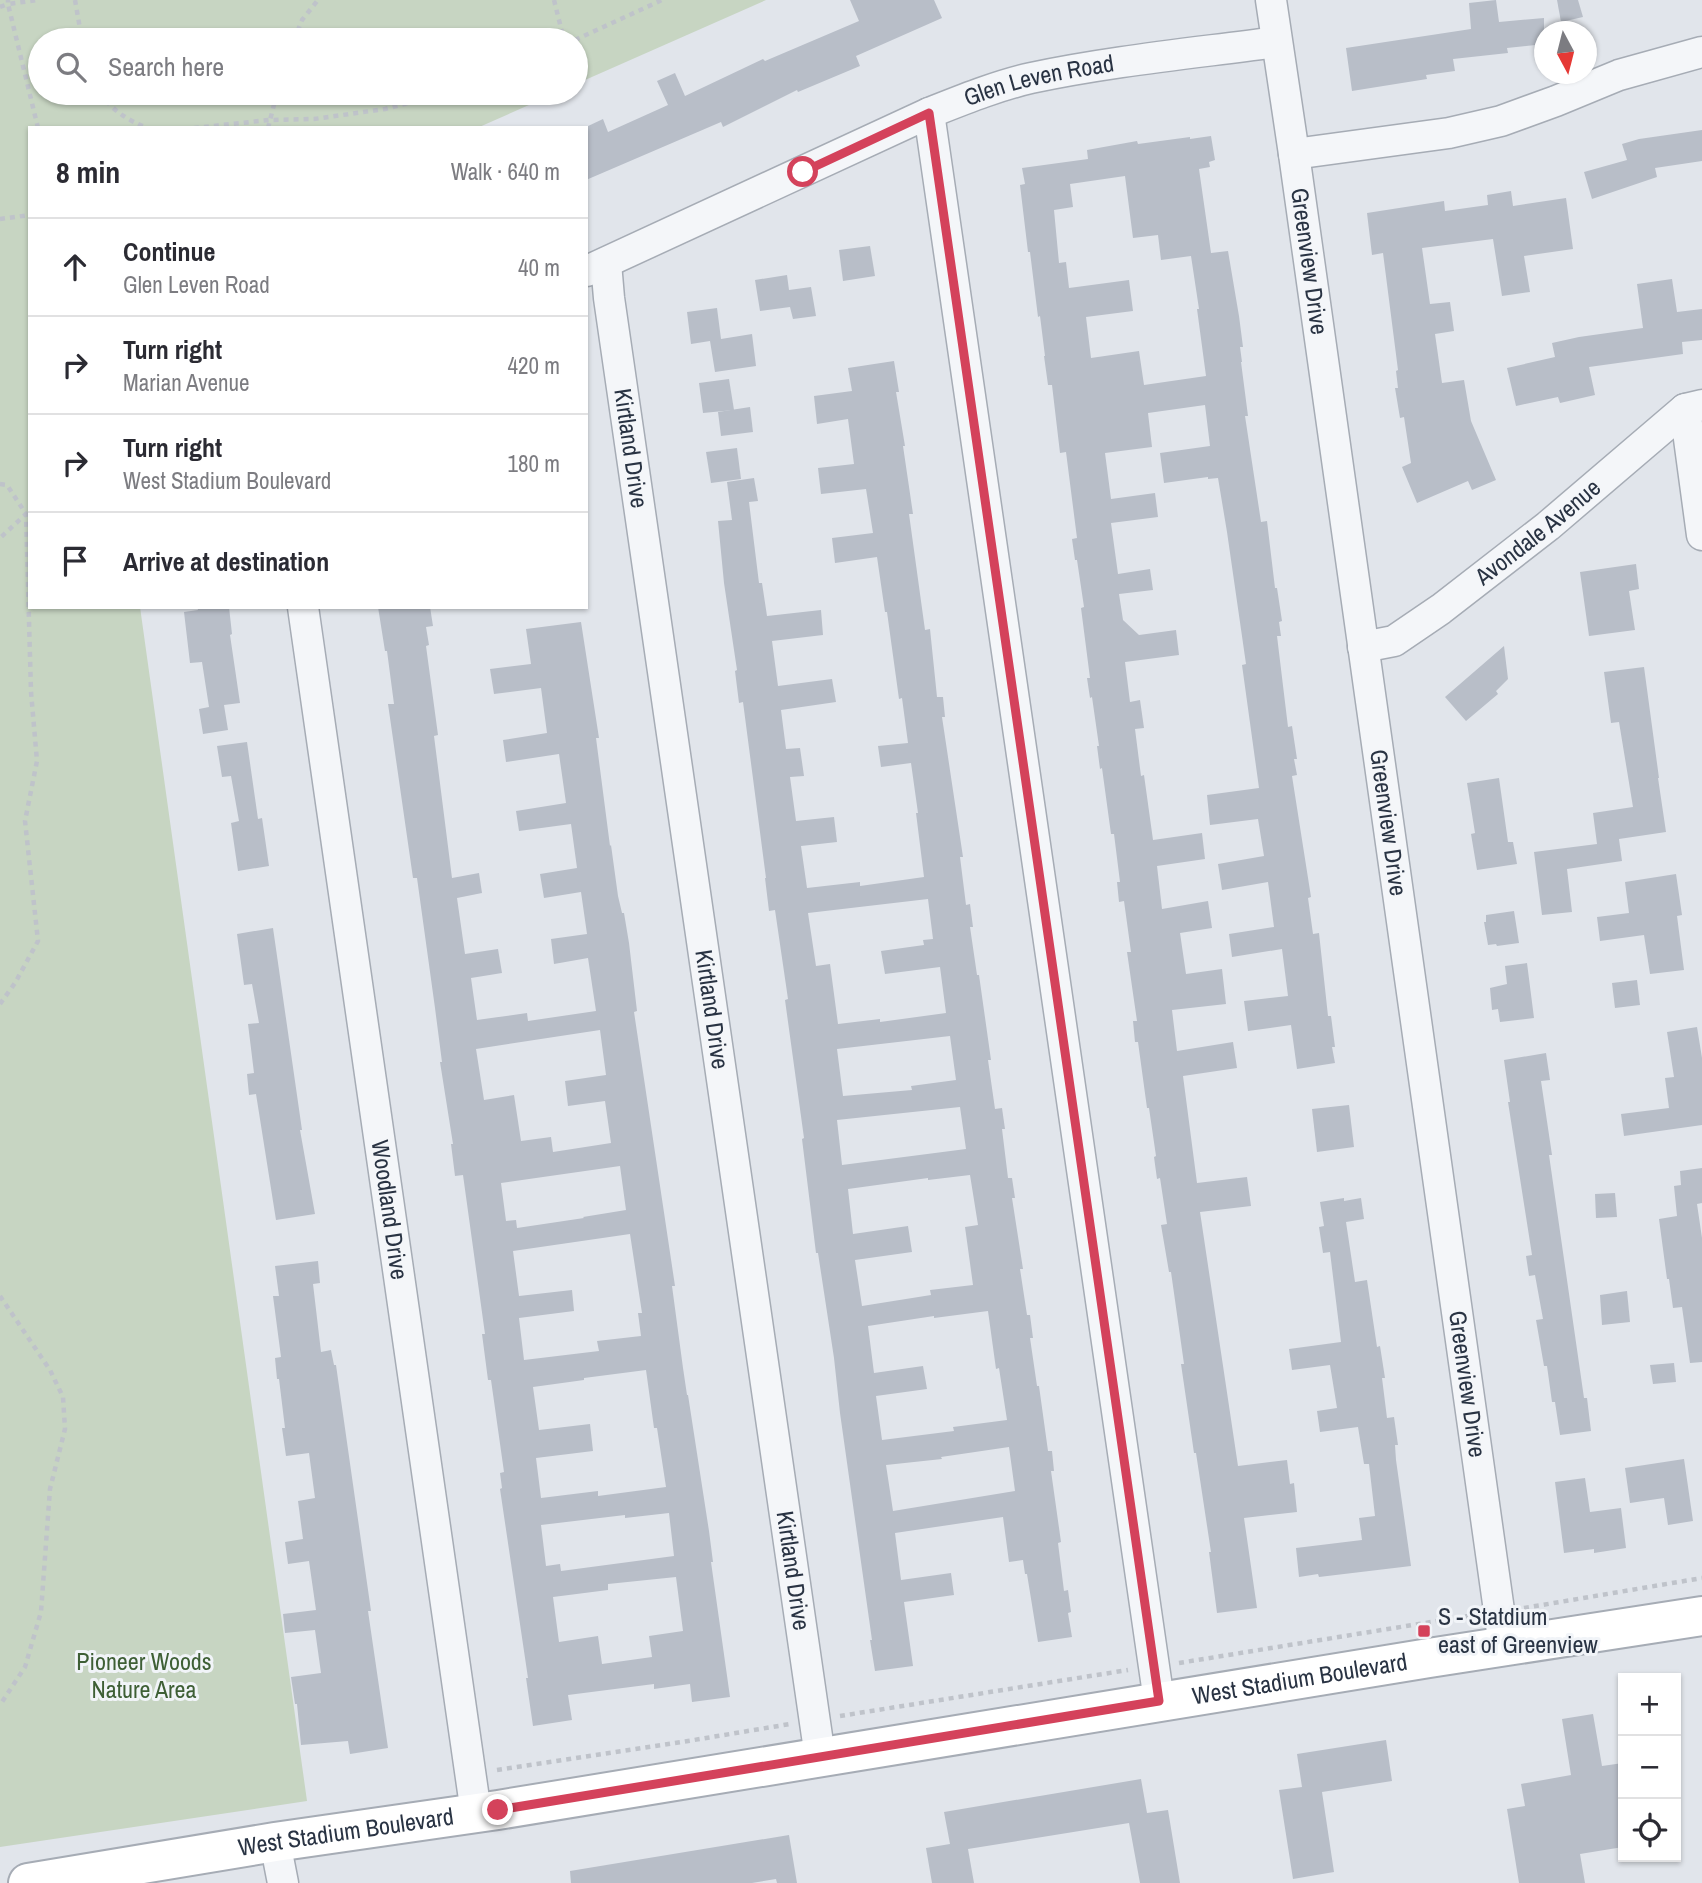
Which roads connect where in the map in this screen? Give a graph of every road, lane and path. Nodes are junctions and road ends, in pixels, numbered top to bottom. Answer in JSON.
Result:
{"nodes":[{"id":1,"x":38,"y":0,"type":"edge"},
{"id":2,"x":75,"y":0,"type":"edge"},
{"id":3,"x":318,"y":0,"type":"edge"},
{"id":4,"x":554,"y":0,"type":"edge"},
{"id":5,"x":662,"y":0,"type":"edge"},
{"id":6,"x":1271,"y":0,"type":"edge"},
{"id":7,"x":8,"y":2,"type":"edge"},
{"id":8,"x":0,"y":7,"type":"edge"},
{"id":9,"x":80,"y":28,"type":"edge"},
{"id":10,"x":299,"y":28,"type":"edge"},
{"id":11,"x":561,"y":28,"type":"edge"},
{"id":12,"x":588,"y":34,"type":"edge"},
{"id":13,"x":1276,"y":42,"type":"junction"},
{"id":14,"x":1702,"y":52,"type":"edge"},
{"id":15,"x":28,"y":86,"type":"edge"},
{"id":16,"x":33,"y":105,"type":"edge"},
{"id":17,"x":110,"y":105,"type":"edge"},
{"id":18,"x":273,"y":105,"type":"edge"},
{"id":19,"x":400,"y":105,"type":"edge"},
{"id":20,"x":929,"y":113,"type":"junction"},
{"id":21,"x":269,"y":120,"type":"junction"},
{"id":22,"x":38,"y":126,"type":"edge"},
{"id":23,"x":143,"y":126,"type":"edge"},
{"id":24,"x":213,"y":126,"type":"edge"},
{"id":25,"x":268,"y":126,"type":"edge"},
{"id":26,"x":1294,"y":154,"type":"junction"},
{"id":27,"x":28,"y":215,"type":"edge"},
{"id":28,"x":0,"y":219,"type":"edge"},
{"id":29,"x":596,"y":267,"type":"edge"},
{"id":30,"x":1693,"y":407,"type":"edge"},
{"id":31,"x":0,"y":484,"type":"edge"},
{"id":32,"x":28,"y":512,"type":"edge"},
{"id":33,"x":1702,"y":535,"type":"edge"},
{"id":34,"x":0,"y":538,"type":"edge"},
{"id":35,"x":30,"y":609,"type":"edge"},
{"id":36,"x":303,"y":609,"type":"edge"},
{"id":37,"x":1363,"y":647,"type":"junction"},
{"id":38,"x":0,"y":1004,"type":"edge"},
{"id":39,"x":0,"y":1296,"type":"edge"},
{"id":40,"x":1702,"y":1578,"type":"edge"},
{"id":41,"x":1702,"y":1616,"type":"edge"},
{"id":42,"x":1501,"y":1628,"type":"junction"},
{"id":43,"x":1157,"y":1684,"type":"junction"},
{"id":44,"x":0,"y":1705,"type":"edge"},
{"id":45,"x":815,"y":1720,"type":"junction"},
{"id":46,"x":820,"y":1757,"type":"junction"},
{"id":47,"x":496,"y":1770,"type":"dead end"},
{"id":48,"x":476,"y":1813,"type":"junction"},
{"id":49,"x":275,"y":1842,"type":"junction"},
{"id":50,"x":29,"y":1883,"type":"edge"},
{"id":51,"x":283,"y":1883,"type":"edge"}],
"edges":[{"from":1,"to":7,"type":"path"},
{"from":2,"to":9,"type":"path"},
{"from":3,"to":10,"type":"path"},
{"from":4,"to":11,"type":"path"},
{"from":5,"to":12,"type":"path"},
{"from":6,"to":13,"type":"street","name":"Greenview Drive"},
{"from":7,"to":8,"type":"path"},
{"from":7,"to":15,"type":"path"},
{"from":13,"to":20,"type":"street","name":"Glen Leven Road"},
{"from":13,"to":26,"type":"street","name":"Greenview Drive"},
{"from":14,"to":26,"type":"street"},
{"from":16,"to":22,"type":"path"},
{"from":17,"to":23,"type":"path"},
{"from":18,"to":21,"type":"path"},
{"from":19,"to":21,"type":"path"},
{"from":20,"to":29,"type":"street","name":"Glen Leven Road"},
{"from":20,"to":43,"type":"street"},
{"from":21,"to":24,"type":"path"},
{"from":21,"to":25,"type":"path"},
{"from":26,"to":37,"type":"street","name":"Greenview Drive"},
{"from":27,"to":28,"type":"path"},
{"from":29,"to":45,"type":"street","name":"Kirtland Drive"},
{"from":30,"to":33,"type":"street"},
{"from":30,"to":37,"type":"street","name":"Avondale Avenue"},
{"from":31,"to":32,"type":"path"},
{"from":32,"to":34,"type":"path"},
{"from":35,"to":38,"type":"path"},
{"from":36,"to":48,"type":"street","name":"Woodland Drive"},
{"from":37,"to":42,"type":"street","name":"Greenview Drive"},
{"from":39,"to":44,"type":"path"},
{"from":40,"to":42,"type":"path"},
{"from":41,"to":42,"type":"main road","name":"West Stadium Boulevard"},
{"from":42,"to":43,"type":"main road","name":"West Stadium Boulevard"},
{"from":42,"to":43,"type":"path"},
{"from":43,"to":45,"type":"path"},
{"from":43,"to":46,"type":"main road","name":"West Stadium Boulevard"},
{"from":45,"to":46,"type":"street","name":"Kirtland Drive"},
{"from":45,"to":47,"type":"path"},
{"from":46,"to":48,"type":"main road","name":"West Stadium Boulevard"},
{"from":48,"to":49,"type":"main road","name":"West Stadium Boulevard"},
{"from":49,"to":50,"type":"main road","name":"West Stadium Boulevard"},
{"from":49,"to":51,"type":"street"}]}
